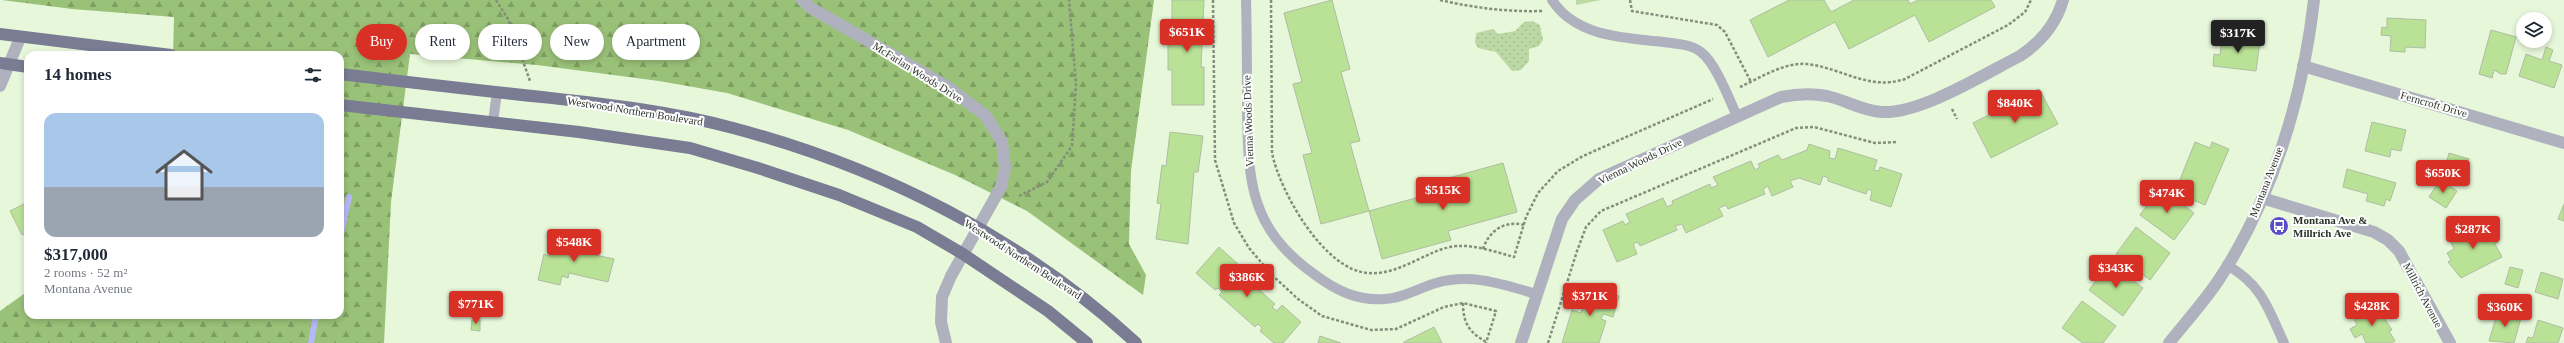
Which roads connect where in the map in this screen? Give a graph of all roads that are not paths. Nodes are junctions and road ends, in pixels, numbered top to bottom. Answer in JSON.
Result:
{"nodes":[{"id":1,"x":802,"y":0,"type":"edge"},
{"id":2,"x":1246,"y":0,"type":"edge"},
{"id":3,"x":1552,"y":0,"type":"edge"},
{"id":4,"x":2063,"y":0,"type":"edge"},
{"id":5,"x":2314,"y":0,"type":"edge"},
{"id":6,"x":0,"y":34,"type":"edge"},
{"id":7,"x":20,"y":38,"type":"junction"},
{"id":8,"x":135,"y":51,"type":"edge"},
{"id":9,"x":5,"y":64,"type":"edge"},
{"id":10,"x":24,"y":66,"type":"edge"},
{"id":11,"x":2303,"y":66,"type":"junction"},
{"id":12,"x":344,"y":74,"type":"edge"},
{"id":13,"x":0,"y":86,"type":"edge"},
{"id":14,"x":497,"y":92,"type":"junction"},
{"id":15,"x":344,"y":105,"type":"edge"},
{"id":16,"x":1737,"y":116,"type":"junction"},
{"id":17,"x":493,"y":122,"type":"junction"},
{"id":18,"x":2564,"y":143,"type":"edge"},
{"id":19,"x":2262,"y":198,"type":"junction"},
{"id":20,"x":979,"y":227,"type":"junction"},
{"id":21,"x":963,"y":254,"type":"junction"},
{"id":22,"x":2227,"y":265,"type":"junction"},
{"id":23,"x":1536,"y":294,"type":"junction"},
{"id":24,"x":946,"y":343,"type":"edge"},
{"id":25,"x":1087,"y":343,"type":"edge"},
{"id":26,"x":1136,"y":343,"type":"edge"},
{"id":27,"x":1521,"y":343,"type":"edge"},
{"id":28,"x":2169,"y":343,"type":"edge"},
{"id":29,"x":2284,"y":343,"type":"edge"},
{"id":30,"x":2450,"y":343,"type":"edge"}],
"edges":[{"from":1,"to":20,"type":"street","name":"McFarlan Woods Drive"},
{"from":2,"to":23,"type":"lane","name":"Vienna Woods Drive"},
{"from":3,"to":16,"type":"lane"},
{"from":4,"to":16,"type":"street","name":"Vienna Woods Drive"},
{"from":5,"to":11,"type":"street","name":"Montana Avenue"},
{"from":6,"to":7,"type":"main road"},
{"from":7,"to":8,"type":"main road"},
{"from":7,"to":9,"type":"street"},
{"from":9,"to":10,"type":"main road"},
{"from":9,"to":13,"type":"street"},
{"from":11,"to":18,"type":"street","name":"Ferncroft Drive"},
{"from":11,"to":19,"type":"street","name":"Montana Avenue"},
{"from":12,"to":14,"type":"main road","name":"Westwood Northern Boulevard"},
{"from":14,"to":17,"type":"lane"},
{"from":14,"to":20,"type":"main road","name":"Westwood Northern Boulevard"},
{"from":15,"to":17,"type":"main road"},
{"from":16,"to":23,"type":"street","name":"Vienna Woods Drive"},
{"from":17,"to":21,"type":"main road"},
{"from":19,"to":22,"type":"street","name":"Montana Avenue"},
{"from":19,"to":30,"type":"street","name":"Millrich Avenue"},
{"from":20,"to":21,"type":"street","name":"McFarlan Woods Drive"},
{"from":20,"to":26,"type":"main road","name":"Westwood Northern Boulevard"},
{"from":21,"to":24,"type":"street","name":"McFarlan Woods Drive"},
{"from":21,"to":25,"type":"main road"},
{"from":22,"to":28,"type":"street","name":"Montana Avenue"},
{"from":22,"to":29,"type":"lane"},
{"from":23,"to":27,"type":"street","name":"Vienna Woods Drive"}]}
